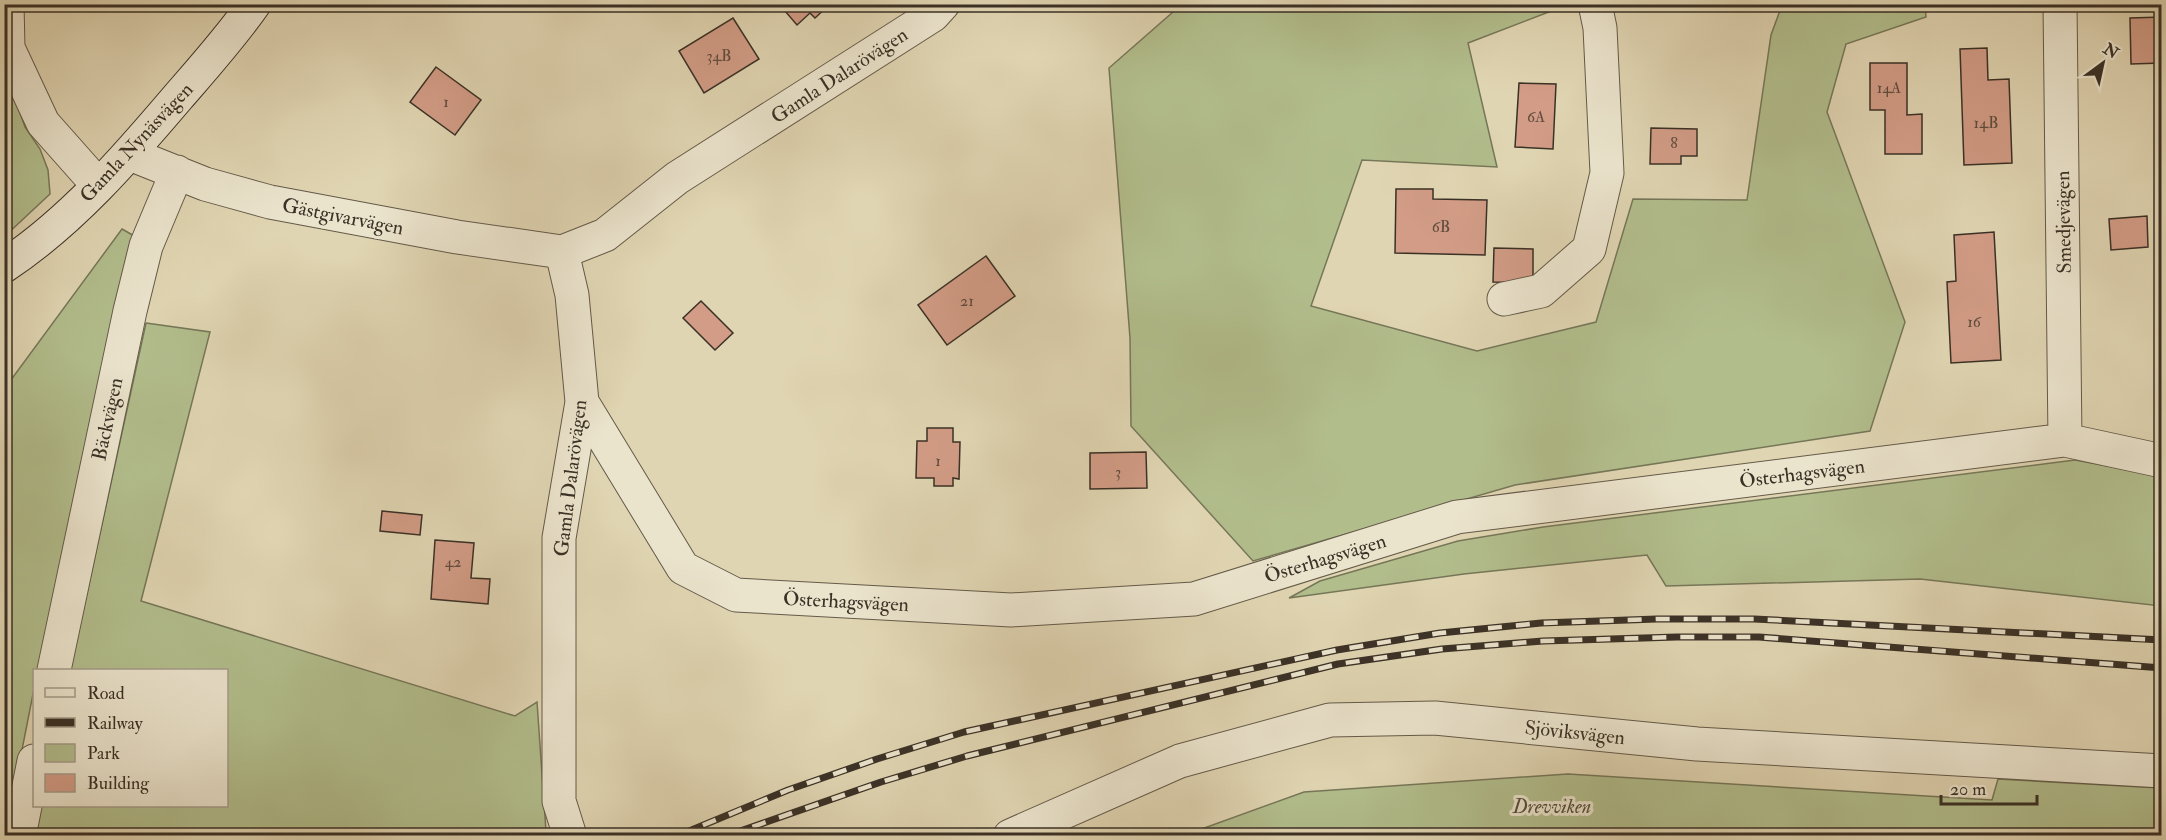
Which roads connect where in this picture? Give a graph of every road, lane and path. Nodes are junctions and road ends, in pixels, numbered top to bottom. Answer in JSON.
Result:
{"nodes":[{"id":1,"x":7,"y":4,"type":"edge"},
{"id":2,"x":254,"y":4,"type":"edge"},
{"id":3,"x":944,"y":4,"type":"edge"},
{"id":4,"x":1595,"y":4,"type":"edge"},
{"id":5,"x":2060,"y":4,"type":"edge"},
{"id":6,"x":130,"y":154,"type":"junction"},
{"id":7,"x":177,"y":172,"type":"junction"},
{"id":8,"x":98,"y":185,"type":"junction"},
{"id":9,"x":562,"y":252,"type":"junction"},
{"id":10,"x":4,"y":266,"type":"edge"},
{"id":11,"x":1504,"y":299,"type":"dead end"},
{"id":12,"x":582,"y":402,"type":"junction"},
{"id":13,"x":2065,"y":440,"type":"junction"},
{"id":14,"x":2162,"y":461,"type":"edge"},
{"id":15,"x":54,"y":669,"type":"edge"},
{"id":16,"x":33,"y":767,"type":"edge"},
{"id":17,"x":2162,"y":771,"type":"edge"},
{"id":18,"x":19,"y":836,"type":"edge"},
{"id":19,"x":570,"y":836,"type":"edge"},
{"id":20,"x":1010,"y":836,"type":"edge"}],
"edges":[{"from":1,"to":8,"type":"street"},
{"from":2,"to":6,"type":"street","name":"Gamla Nynäsvägen"},
{"from":3,"to":9,"type":"street","name":"Gamla Dalarövägen"},
{"from":4,"to":11,"type":"street"},
{"from":5,"to":13,"type":"street","name":"Smedjevägen"},
{"from":6,"to":7,"type":"street","name":"Gästgivarvägen"},
{"from":6,"to":8,"type":"street","name":"Gamla Nynäsvägen"},
{"from":7,"to":9,"type":"street","name":"Gästgivarvägen"},
{"from":7,"to":15,"type":"street","name":"Bäckvägen"},
{"from":8,"to":10,"type":"street","name":"Gamla Nynäsvägen"},
{"from":9,"to":12,"type":"street","name":"Gamla Dalarövägen"},
{"from":12,"to":13,"type":"street","name":"Österhagsvägen"},
{"from":12,"to":19,"type":"street","name":"Gamla Dalarövägen"},
{"from":13,"to":14,"type":"street","name":"Österhagsvägen"},
{"from":16,"to":18,"type":"street"},
{"from":17,"to":20,"type":"street","name":"Sjöviksvägen"}]}
